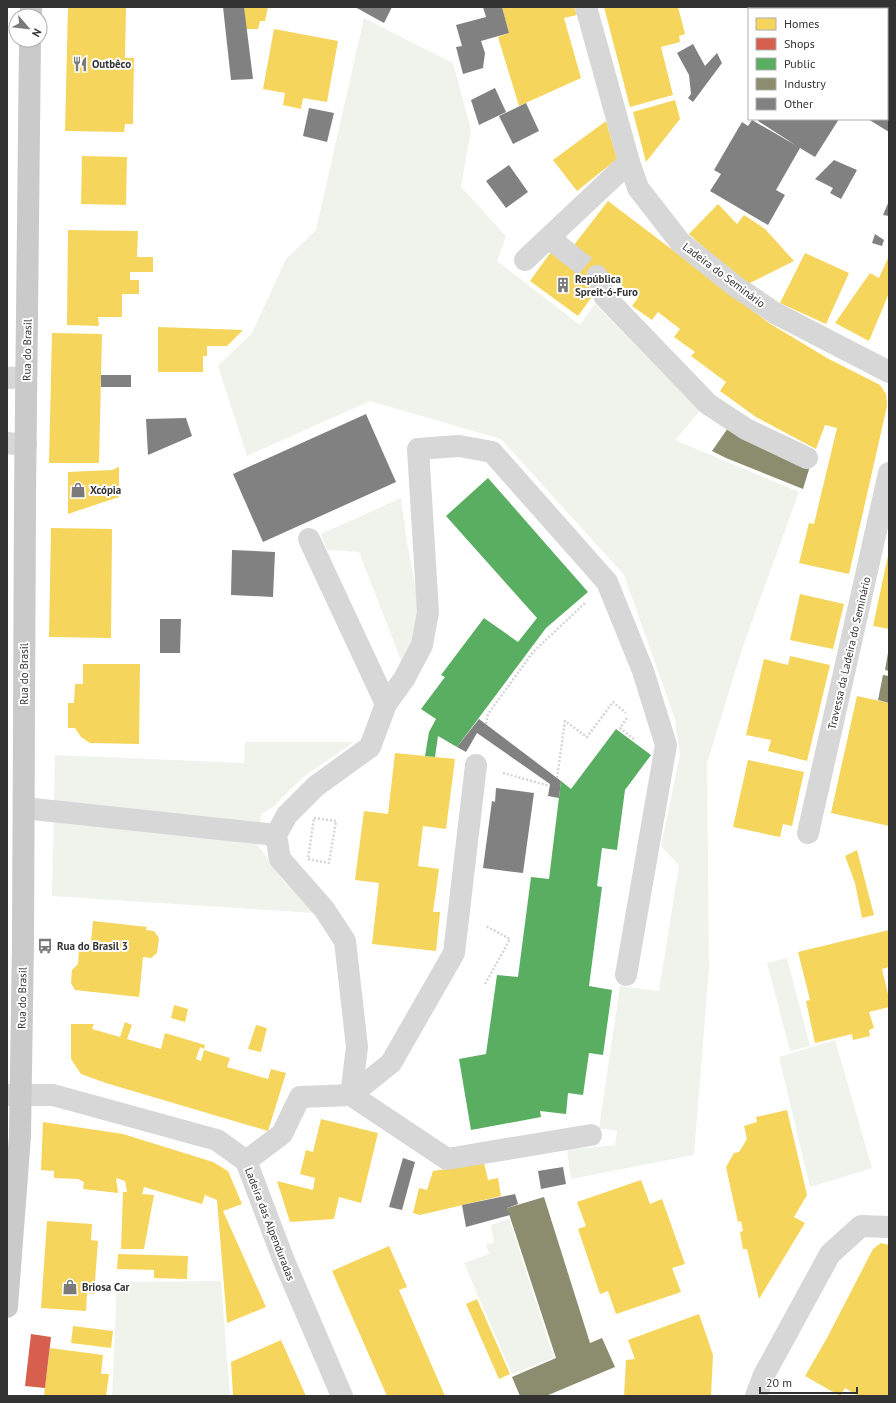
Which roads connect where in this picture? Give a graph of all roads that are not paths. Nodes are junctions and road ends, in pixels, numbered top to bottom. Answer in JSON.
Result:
{"nodes":[{"id":1,"x":586,"y":7,"type":"edge"},
{"id":2,"x":30,"y":48,"type":"edge"},
{"id":3,"x":629,"y":162,"type":"junction"},
{"id":4,"x":549,"y":238,"type":"junction"},
{"id":5,"x":568,"y":253,"type":"tunnel mouth"},
{"id":6,"x":525,"y":260,"type":"dead end"},
{"id":7,"x":597,"y":276,"type":"tunnel mouth"},
{"id":8,"x":889,"y":372,"type":"edge"},
{"id":9,"x":17,"y":377,"type":"edge"},
{"id":10,"x":16,"y":444,"type":"edge"},
{"id":11,"x":807,"y":458,"type":"dead end"},
{"id":12,"x":889,"y":473,"type":"edge"},
{"id":13,"x":309,"y":539,"type":"dead end"},
{"id":14,"x":386,"y":704,"type":"junction"},
{"id":15,"x":476,"y":765,"type":"road end"},
{"id":16,"x":24,"y":808,"type":"junction"},
{"id":17,"x":808,"y":833,"type":"dead end"},
{"id":18,"x":276,"y":835,"type":"junction"},
{"id":19,"x":626,"y":974,"type":"dead end"},
{"id":20,"x":14,"y":1095,"type":"edge"},
{"id":21,"x":351,"y":1095,"type":"junction"},
{"id":22,"x":591,"y":1135,"type":"dead end"},
{"id":23,"x":246,"y":1161,"type":"junction"},
{"id":24,"x":889,"y":1227,"type":"edge"},
{"id":25,"x":7,"y":1307,"type":"edge"},
{"id":26,"x":342,"y":1396,"type":"edge"},
{"id":27,"x":756,"y":1396,"type":"edge"}],
"edges":[{"from":1,"to":3,"type":"street","name":"Ladeira do Seminário"},
{"from":2,"to":9,"type":"main road","name":"Rua do Brasil"},
{"from":3,"to":4,"type":"street"},
{"from":3,"to":8,"type":"street","name":"Ladeira do Seminário"},
{"from":4,"to":5,"type":"street"},
{"from":4,"to":6,"type":"street"},
{"from":7,"to":11,"type":"street"},
{"from":9,"to":10,"type":"main road","name":"Rua do Brasil"},
{"from":10,"to":16,"type":"main road","name":"Rua do Brasil"},
{"from":12,"to":17,"type":"street","name":"Travessa da Ladeira do Seminário"},
{"from":13,"to":14,"type":"street"},
{"from":14,"to":18,"type":"street"},
{"from":14,"to":19,"type":"street"},
{"from":15,"to":21,"type":"street"},
{"from":16,"to":18,"type":"street"},
{"from":16,"to":20,"type":"main road","name":"Rua do Brasil"},
{"from":18,"to":21,"type":"street"},
{"from":20,"to":23,"type":"street","name":"Ladeira das Alpenduradas"},
{"from":20,"to":25,"type":"main road","name":"Rua do Brasil"},
{"from":21,"to":22,"type":"street"},
{"from":21,"to":23,"type":"street"},
{"from":23,"to":26,"type":"street","name":"Ladeira das Alpenduradas"},
{"from":24,"to":27,"type":"street"}]}
